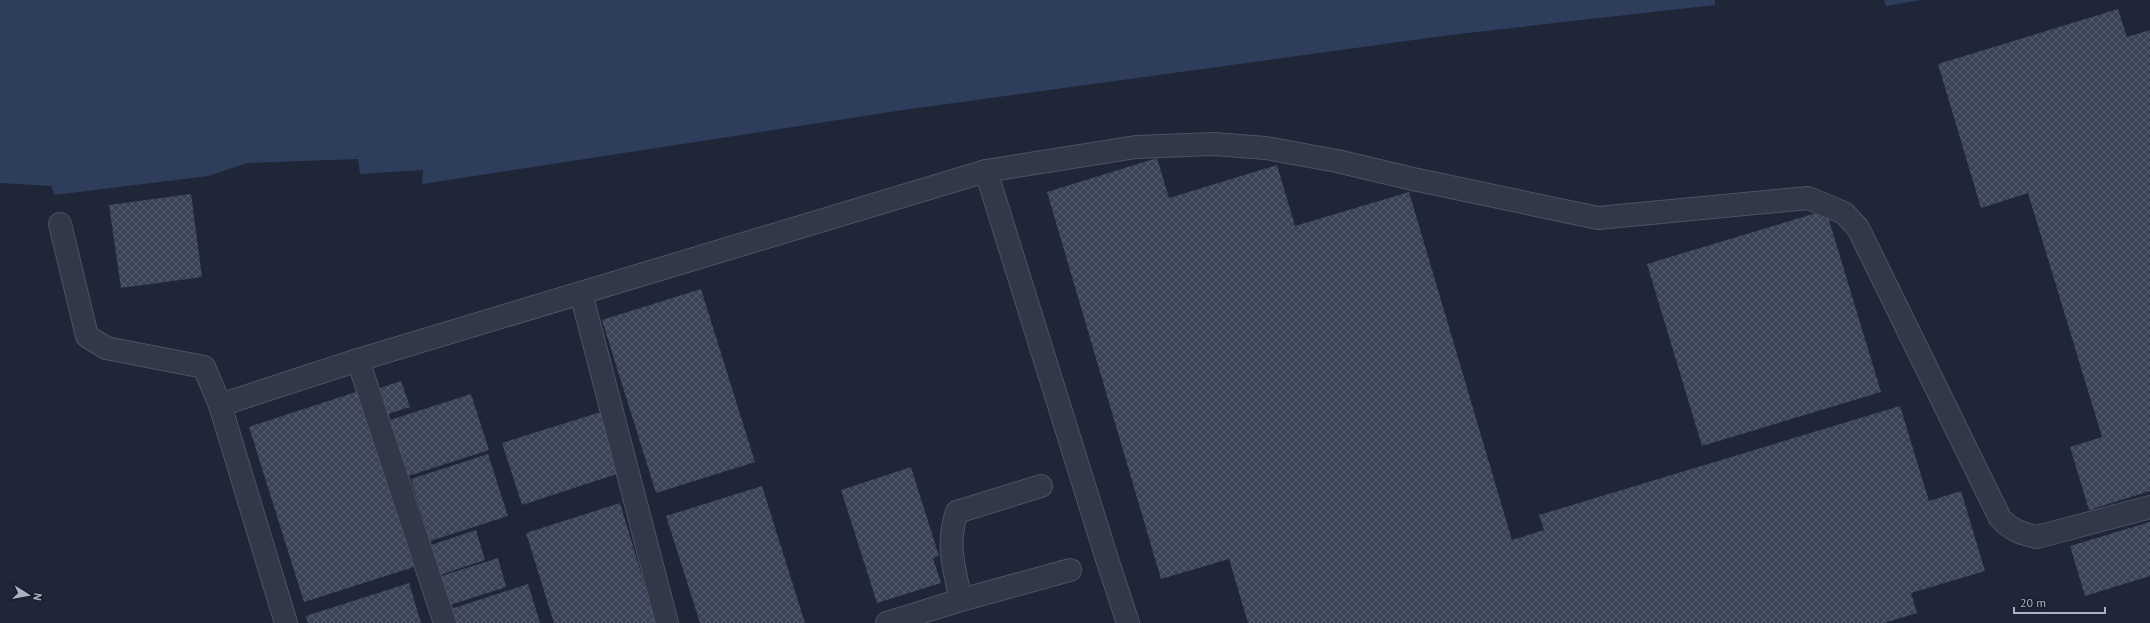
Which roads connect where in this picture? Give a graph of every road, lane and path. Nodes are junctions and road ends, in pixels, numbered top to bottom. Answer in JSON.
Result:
{"nodes":[{"id":1,"x":986,"y":171,"type":"junction"},
{"id":2,"x":60,"y":224,"type":"dead end"},
{"id":3,"x":581,"y":293,"type":"junction"},
{"id":4,"x":358,"y":360,"type":"junction"},
{"id":5,"x":220,"y":405,"type":"junction"},
{"id":6,"x":1041,"y":486,"type":"dead end"},
{"id":7,"x":2150,"y":507,"type":"edge"},
{"id":8,"x":1070,"y":570,"type":"dead end"},
{"id":9,"x":961,"y":600,"type":"junction"},
{"id":10,"x":286,"y":623,"type":"edge"},
{"id":11,"x":445,"y":623,"type":"edge"},
{"id":12,"x":667,"y":623,"type":"edge"},
{"id":13,"x":887,"y":623,"type":"edge"},
{"id":14,"x":1128,"y":623,"type":"edge"}],
"edges":[{"from":1,"to":3,"type":"lane"},
{"from":1,"to":7,"type":"lane"},
{"from":1,"to":14,"type":"lane"},
{"from":2,"to":5,"type":"lane"},
{"from":3,"to":4,"type":"lane"},
{"from":3,"to":12,"type":"lane"},
{"from":4,"to":5,"type":"lane"},
{"from":4,"to":11,"type":"lane"},
{"from":5,"to":10,"type":"lane"},
{"from":6,"to":9,"type":"lane"},
{"from":8,"to":9,"type":"lane"},
{"from":9,"to":13,"type":"lane"}]}
